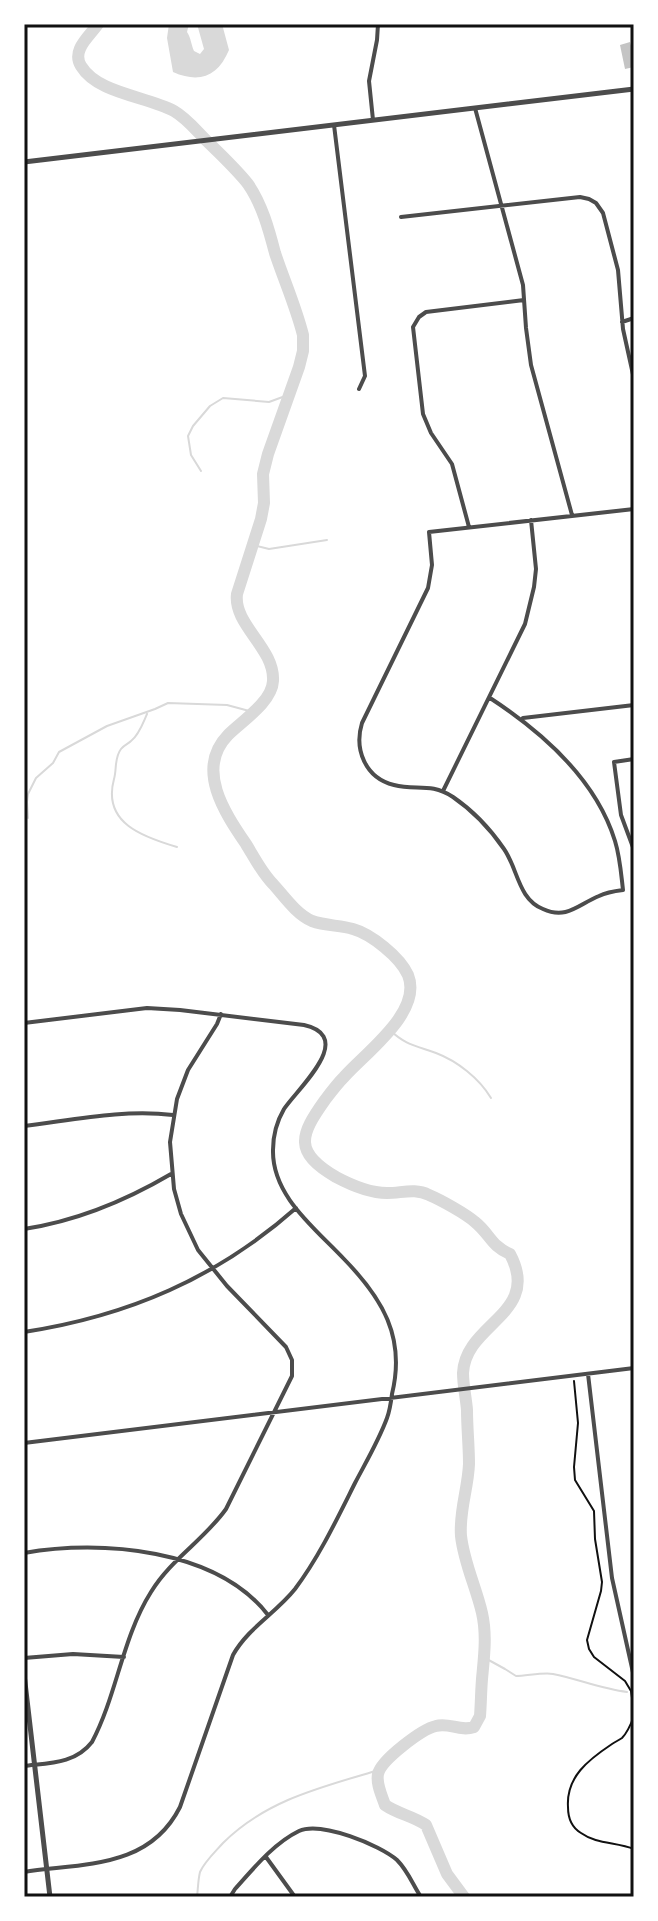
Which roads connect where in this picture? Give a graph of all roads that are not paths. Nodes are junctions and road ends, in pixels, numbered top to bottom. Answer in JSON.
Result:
{"nodes":[{"id":1,"x":378,"y":24,"type":"edge"},
{"id":2,"x":634,"y":89,"type":"edge"},
{"id":3,"x":475,"y":108,"type":"junction"},
{"id":4,"x":373,"y":121,"type":"junction"},
{"id":5,"x":334,"y":125,"type":"junction"},
{"id":6,"x":24,"y":162,"type":"edge"},
{"id":7,"x":501,"y":207,"type":"junction"},
{"id":8,"x":401,"y":217,"type":"dead end"},
{"id":9,"x":524,"y":300,"type":"junction"},
{"id":10,"x":634,"y":318,"type":"edge"},
{"id":11,"x":622,"y":322,"type":"junction"},
{"id":12,"x":634,"y":379,"type":"edge"},
{"id":13,"x":359,"y":389,"type":"dead end"},
{"id":14,"x":634,"y":509,"type":"edge"},
{"id":15,"x":572,"y":515,"type":"junction"},
{"id":16,"x":531,"y":520,"type":"junction"},
{"id":17,"x":469,"y":527,"type":"junction"},
{"id":18,"x":490,"y":698,"type":"junction"},
{"id":19,"x":634,"y":705,"type":"edge"},
{"id":20,"x":520,"y":718,"type":"junction"},
{"id":21,"x":634,"y":759,"type":"edge"},
{"id":22,"x":443,"y":791,"type":"junction"},
{"id":23,"x":634,"y":850,"type":"edge"},
{"id":24,"x":221,"y":1014,"type":"junction"},
{"id":25,"x":24,"y":1023,"type":"edge"},
{"id":26,"x":174,"y":1115,"type":"junction"},
{"id":27,"x":24,"y":1126,"type":"edge"},
{"id":28,"x":171,"y":1174,"type":"junction"},
{"id":29,"x":296,"y":1208,"type":"junction"},
{"id":30,"x":24,"y":1229,"type":"edge"},
{"id":31,"x":212,"y":1268,"type":"junction"},
{"id":32,"x":24,"y":1332,"type":"edge"},
{"id":33,"x":634,"y":1368,"type":"edge"},
{"id":34,"x":588,"y":1374,"type":"junction"},
{"id":35,"x":392,"y":1397,"type":"junction"},
{"id":36,"x":275,"y":1412,"type":"junction"},
{"id":37,"x":24,"y":1443,"type":"edge"},
{"id":38,"x":24,"y":1553,"type":"edge"},
{"id":39,"x":177,"y":1559,"type":"junction"},
{"id":40,"x":268,"y":1615,"type":"junction"},
{"id":41,"x":124,"y":1657,"type":"junction"},
{"id":42,"x":24,"y":1658,"type":"edge"},
{"id":43,"x":24,"y":1674,"type":"edge"},
{"id":44,"x":634,"y":1677,"type":"edge"},
{"id":45,"x":35,"y":1765,"type":"junction"},
{"id":46,"x":24,"y":1766,"type":"edge"},
{"id":47,"x":266,"y":1857,"type":"junction"},
{"id":48,"x":47,"y":1869,"type":"junction"},
{"id":49,"x":24,"y":1872,"type":"edge"},
{"id":50,"x":50,"y":1897,"type":"edge"},
{"id":51,"x":230,"y":1897,"type":"edge"},
{"id":52,"x":295,"y":1897,"type":"edge"},
{"id":53,"x":421,"y":1897,"type":"edge"}],
"edges":[{"from":1,"to":4,"type":"street"},
{"from":2,"to":3,"type":"street"},
{"from":3,"to":4,"type":"street"},
{"from":3,"to":7,"type":"street"},
{"from":4,"to":5,"type":"street"},
{"from":5,"to":6,"type":"street"},
{"from":5,"to":13,"type":"street"},
{"from":7,"to":8,"type":"street"},
{"from":7,"to":9,"type":"street"},
{"from":7,"to":11,"type":"street"},
{"from":9,"to":15,"type":"street"},
{"from":9,"to":17,"type":"street"},
{"from":10,"to":11,"type":"street"},
{"from":11,"to":12,"type":"street"},
{"from":14,"to":15,"type":"street"},
{"from":15,"to":16,"type":"street"},
{"from":16,"to":17,"type":"street"},
{"from":16,"to":18,"type":"street"},
{"from":17,"to":22,"type":"street"},
{"from":18,"to":20,"type":"street"},
{"from":18,"to":22,"type":"street"},
{"from":19,"to":20,"type":"street"},
{"from":20,"to":22,"type":"street"},
{"from":21,"to":23,"type":"street"},
{"from":24,"to":25,"type":"street"},
{"from":24,"to":26,"type":"street"},
{"from":24,"to":29,"type":"street"},
{"from":26,"to":27,"type":"street"},
{"from":26,"to":28,"type":"street"},
{"from":28,"to":30,"type":"street"},
{"from":28,"to":31,"type":"street"},
{"from":29,"to":31,"type":"street"},
{"from":29,"to":35,"type":"street"},
{"from":31,"to":32,"type":"street"},
{"from":31,"to":36,"type":"street"},
{"from":33,"to":34,"type":"street"},
{"from":34,"to":35,"type":"street"},
{"from":34,"to":44,"type":"street"},
{"from":35,"to":36,"type":"street"},
{"from":35,"to":40,"type":"street"},
{"from":36,"to":37,"type":"street"},
{"from":36,"to":39,"type":"street"},
{"from":38,"to":39,"type":"street"},
{"from":39,"to":40,"type":"street"},
{"from":39,"to":41,"type":"street"},
{"from":40,"to":48,"type":"street"},
{"from":41,"to":42,"type":"street"},
{"from":41,"to":45,"type":"street"},
{"from":43,"to":45,"type":"street"},
{"from":45,"to":46,"type":"street"},
{"from":45,"to":48,"type":"street"},
{"from":47,"to":51,"type":"street"},
{"from":47,"to":52,"type":"street"},
{"from":47,"to":53,"type":"street"},
{"from":48,"to":49,"type":"street"},
{"from":48,"to":50,"type":"street"}]}
